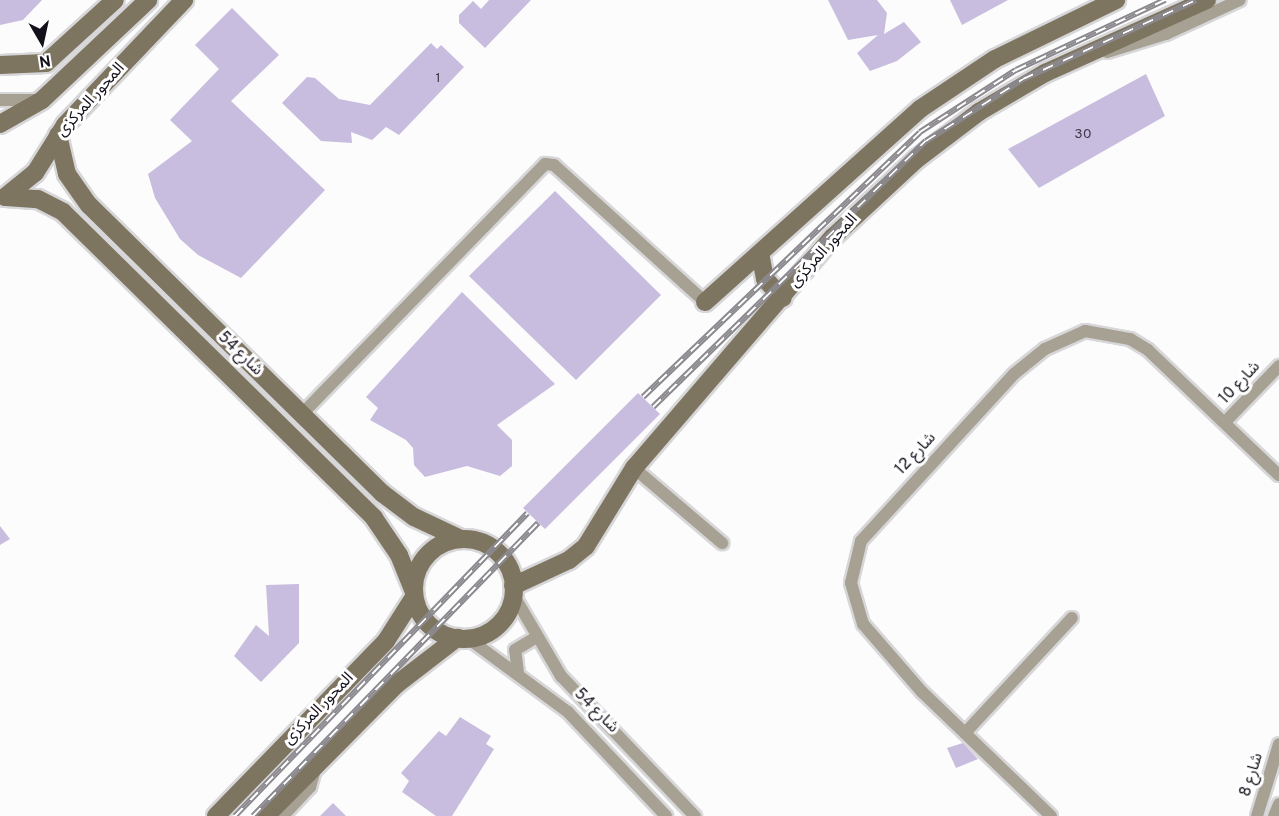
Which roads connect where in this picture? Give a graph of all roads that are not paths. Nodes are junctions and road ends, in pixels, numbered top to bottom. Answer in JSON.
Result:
{"nodes":[{"id":1,"x":115,"y":0,"type":"edge"},
{"id":2,"x":148,"y":0,"type":"edge"},
{"id":3,"x":184,"y":0,"type":"edge"},
{"id":4,"x":1116,"y":0,"type":"edge"},
{"id":5,"x":1207,"y":0,"type":"edge"},
{"id":6,"x":1240,"y":0,"type":"edge"},
{"id":7,"x":132,"y":9,"type":"edge"},
{"id":8,"x":1080,"y":56,"type":"junction"},
{"id":9,"x":0,"y":65,"type":"edge"},
{"id":10,"x":0,"y":100,"type":"edge"},
{"id":11,"x":42,"y":100,"type":"junction"},
{"id":12,"x":0,"y":124,"type":"edge"},
{"id":13,"x":58,"y":135,"type":"junction"},
{"id":14,"x":76,"y":190,"type":"junction"},
{"id":15,"x":3,"y":198,"type":"edge"},
{"id":16,"x":63,"y":212,"type":"junction"},
{"id":17,"x":760,"y":253,"type":"junction"},
{"id":18,"x":783,"y":298,"type":"junction"},
{"id":19,"x":705,"y":302,"type":"joint"},
{"id":20,"x":1279,"y":366,"type":"edge"},
{"id":21,"x":302,"y":414,"type":"junction"},
{"id":22,"x":1225,"y":422,"type":"junction"},
{"id":23,"x":634,"y":468,"type":"junction"},
{"id":24,"x":1279,"y":475,"type":"edge"},
{"id":25,"x":404,"y":510,"type":"junction"},
{"id":26,"x":383,"y":529,"type":"junction"},
{"id":27,"x":461,"y":539,"type":"junction"},
{"id":28,"x":722,"y":543,"type":"dead end"},
{"id":29,"x":513,"y":591,"type":"junction"},
{"id":30,"x":414,"y":594,"type":"junction"},
{"id":31,"x":1072,"y":618,"type":"dead end"},
{"id":32,"x":463,"y":638,"type":"junction"},
{"id":33,"x":535,"y":638,"type":"junction"},
{"id":34,"x":518,"y":673,"type":"junction"},
{"id":35,"x":965,"y":732,"type":"junction"},
{"id":36,"x":1279,"y":744,"type":"edge"},
{"id":37,"x":316,"y":764,"type":"junction"},
{"id":38,"x":1279,"y":804,"type":"edge"},
{"id":39,"x":216,"y":816,"type":"edge"},
{"id":40,"x":266,"y":816,"type":"edge"},
{"id":41,"x":283,"y":816,"type":"edge"},
{"id":42,"x":666,"y":816,"type":"edge"},
{"id":43,"x":695,"y":816,"type":"edge"},
{"id":44,"x":1051,"y":816,"type":"edge"},
{"id":45,"x":1257,"y":816,"type":"edge"},
{"id":46,"x":1274,"y":816,"type":"edge"}],
"edges":[{"from":1,"to":9,"type":"main road"},
{"from":2,"to":7,"type":"main road","name":"المحور المركزى"},
{"from":3,"to":13,"type":"main road","name":"المحور المركزى"},
{"from":4,"to":17,"type":"main road"},
{"from":5,"to":8,"type":"main road","name":"المحور المركزى"},
{"from":6,"to":8,"type":"street"},
{"from":7,"to":11,"type":"main road","name":"المحور المركزى"},
{"from":8,"to":18,"type":"main road","name":"المحور المركزى"},
{"from":10,"to":11,"type":"street"},
{"from":11,"to":12,"type":"main road","name":"المحور المركزى"},
{"from":13,"to":14,"type":"main road","name":"شارع 54"},
{"from":13,"to":15,"type":"main road","name":"المحور المركزى"},
{"from":14,"to":16,"type":"main road"},
{"from":14,"to":21,"type":"main road","name":"شارع 54"},
{"from":15,"to":16,"type":"main road","name":"شارع 54"},
{"from":16,"to":26,"type":"main road","name":"شارع 54"},
{"from":17,"to":18,"type":"main road"},
{"from":17,"to":19,"type":"main road"},
{"from":18,"to":23,"type":"main road","name":"المحور المركزى"},
{"from":19,"to":21,"type":"street"},
{"from":20,"to":22,"type":"street","name":"شارع 10"},
{"from":21,"to":25,"type":"main road","name":"شارع 54"},
{"from":22,"to":24,"type":"street","name":"شارع 12"},
{"from":22,"to":35,"type":"street","name":"شارع 12"},
{"from":23,"to":28,"type":"street"},
{"from":23,"to":29,"type":"main road","name":"المحور المركزى"},
{"from":25,"to":26,"type":"main road"},
{"from":25,"to":27,"type":"main road","name":"شارع 54"},
{"from":26,"to":30,"type":"main road","name":"شارع 54"},
{"from":27,"to":29,"type":"main road"},
{"from":27,"to":30,"type":"main road"},
{"from":29,"to":32,"type":"main road"},
{"from":29,"to":33,"type":"street","name":"شارع 54"},
{"from":30,"to":32,"type":"main road"},
{"from":30,"to":39,"type":"main road","name":"المحور المركزى"},
{"from":31,"to":35,"type":"street"},
{"from":32,"to":34,"type":"street","name":"شارع 54"},
{"from":32,"to":37,"type":"main road"},
{"from":33,"to":34,"type":"street"},
{"from":33,"to":43,"type":"street","name":"شارع 54"},
{"from":34,"to":42,"type":"street","name":"شارع 54"},
{"from":35,"to":44,"type":"street","name":"شارع 12"},
{"from":36,"to":45,"type":"street","name":"شارع 8"},
{"from":37,"to":40,"type":"main road"},
{"from":37,"to":41,"type":"street"},
{"from":38,"to":46,"type":"street","name":"شارع 8"}]}
